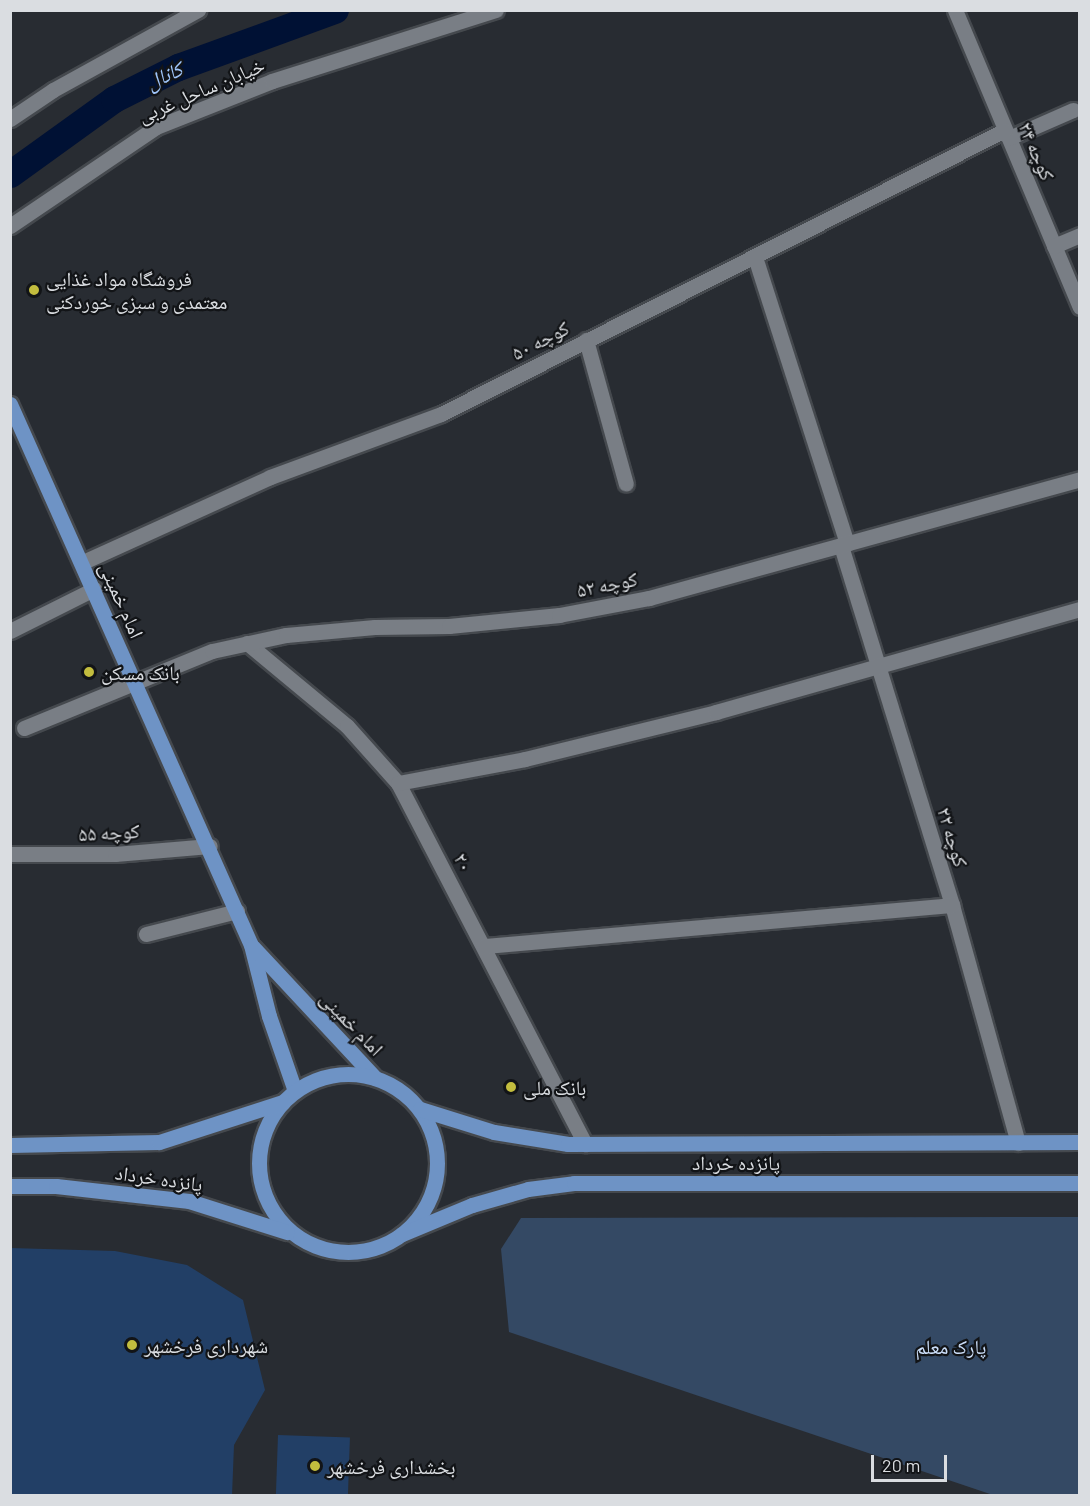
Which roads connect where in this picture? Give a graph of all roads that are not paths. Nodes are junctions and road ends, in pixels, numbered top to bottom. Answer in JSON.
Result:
{"nodes":[{"id":1,"x":198,"y":10,"type":"edge"},
{"id":2,"x":496,"y":10,"type":"edge"},
{"id":3,"x":955,"y":10,"type":"edge"},
{"id":4,"x":1073,"y":110,"type":"dead end"},
{"id":5,"x":10,"y":119,"type":"edge"},
{"id":6,"x":1007,"y":134,"type":"junction"},
{"id":7,"x":10,"y":226,"type":"edge"},
{"id":8,"x":1080,"y":235,"type":"edge"},
{"id":9,"x":1054,"y":246,"type":"junction"},
{"id":10,"x":754,"y":257,"type":"junction"},
{"id":11,"x":1080,"y":307,"type":"edge"},
{"id":12,"x":586,"y":340,"type":"junction"},
{"id":13,"x":10,"y":404,"type":"edge"},
{"id":14,"x":1080,"y":479,"type":"edge"},
{"id":15,"x":626,"y":484,"type":"dead end"},
{"id":16,"x":844,"y":545,"type":"junction"},
{"id":17,"x":83,"y":562,"type":"junction"},
{"id":18,"x":94,"y":589,"type":"junction"},
{"id":19,"x":1080,"y":609,"type":"edge"},
{"id":20,"x":10,"y":631,"type":"edge"},
{"id":21,"x":246,"y":644,"type":"junction"},
{"id":22,"x":877,"y":664,"type":"junction"},
{"id":23,"x":134,"y":680,"type":"junction"},
{"id":24,"x":24,"y":728,"type":"dead end"},
{"id":25,"x":398,"y":783,"type":"junction"},
{"id":26,"x":210,"y":846,"type":"junction"},
{"id":27,"x":10,"y":854,"type":"edge"},
{"id":28,"x":952,"y":905,"type":"junction"},
{"id":29,"x":237,"y":911,"type":"junction"},
{"id":30,"x":146,"y":934,"type":"dead end"},
{"id":31,"x":251,"y":945,"type":"junction"},
{"id":32,"x":484,"y":946,"type":"junction"},
{"id":33,"x":375,"y":1078,"type":"junction"},
{"id":34,"x":289,"y":1096,"type":"junction"},
{"id":35,"x":420,"y":1109,"type":"junction"},
{"id":36,"x":1080,"y":1142,"type":"edge"},
{"id":37,"x":1017,"y":1143,"type":"junction"},
{"id":38,"x":585,"y":1144,"type":"junction"},
{"id":39,"x":10,"y":1145,"type":"edge"},
{"id":40,"x":1080,"y":1183,"type":"edge"},
{"id":41,"x":10,"y":1186,"type":"edge"},
{"id":42,"x":402,"y":1234,"type":"junction"},
{"id":43,"x":297,"y":1236,"type":"junction"}],
"edges":[{"from":1,"to":5,"type":"street"},
{"from":2,"to":7,"type":"street","name":"خیابان ساحل غربی"},
{"from":3,"to":6,"type":"street","name":"کوچه ۲۴"},
{"from":4,"to":6,"type":"street","name":"کوچه ۵۰"},
{"from":6,"to":9,"type":"street","name":"کوچه ۲۴"},
{"from":6,"to":10,"type":"street","name":"کوچه ۵۰"},
{"from":8,"to":9,"type":"street"},
{"from":9,"to":11,"type":"street","name":"کوچه ۲۴"},
{"from":10,"to":12,"type":"street","name":"کوچه ۵۰"},
{"from":10,"to":16,"type":"street","name":"کوچه ۲۲"},
{"from":12,"to":15,"type":"street"},
{"from":12,"to":17,"type":"street","name":"کوچه ۵۰"},
{"from":13,"to":17,"type":"main road","name":"امام خمینی"},
{"from":14,"to":16,"type":"street","name":"کوچه ۵۲"},
{"from":16,"to":21,"type":"street","name":"کوچه ۵۲"},
{"from":16,"to":22,"type":"street","name":"کوچه ۲۲"},
{"from":17,"to":18,"type":"main road","name":"امام خمینی"},
{"from":18,"to":20,"type":"street"},
{"from":18,"to":23,"type":"main road","name":"امام خمینی"},
{"from":19,"to":22,"type":"street"},
{"from":21,"to":23,"type":"street","name":"کوچه ۵۲"},
{"from":21,"to":25,"type":"street","name":"۲۰"},
{"from":22,"to":25,"type":"street"},
{"from":22,"to":28,"type":"street","name":"کوچه ۲۲"},
{"from":23,"to":24,"type":"street","name":"کوچه ۵۲"},
{"from":23,"to":26,"type":"main road","name":"امام خمینی"},
{"from":25,"to":32,"type":"street","name":"۲۰"},
{"from":26,"to":27,"type":"street","name":"کوچه ۵۵"},
{"from":26,"to":29,"type":"main road","name":"امام خمینی"},
{"from":28,"to":32,"type":"street"},
{"from":28,"to":37,"type":"street","name":"کوچه ۲۲"},
{"from":29,"to":30,"type":"street"},
{"from":29,"to":31,"type":"main road","name":"امام خمینی"},
{"from":31,"to":33,"type":"main road","name":"امام خمینی"},
{"from":31,"to":34,"type":"main road","name":"امام خمینی"},
{"from":32,"to":38,"type":"street","name":"۲۰"},
{"from":33,"to":34,"type":"main road"},
{"from":33,"to":35,"type":"main road"},
{"from":34,"to":39,"type":"main road","name":"پانزده خرداد"},
{"from":34,"to":43,"type":"main road"},
{"from":35,"to":38,"type":"main road","name":"پانزده خرداد"},
{"from":35,"to":42,"type":"main road"},
{"from":36,"to":37,"type":"main road","name":"پانزده خرداد"},
{"from":37,"to":38,"type":"main road","name":"پانزده خرداد"},
{"from":40,"to":42,"type":"main road","name":"پانزده خرداد"},
{"from":41,"to":43,"type":"main road","name":"پانزده خرداد"},
{"from":42,"to":43,"type":"main road"}]}
